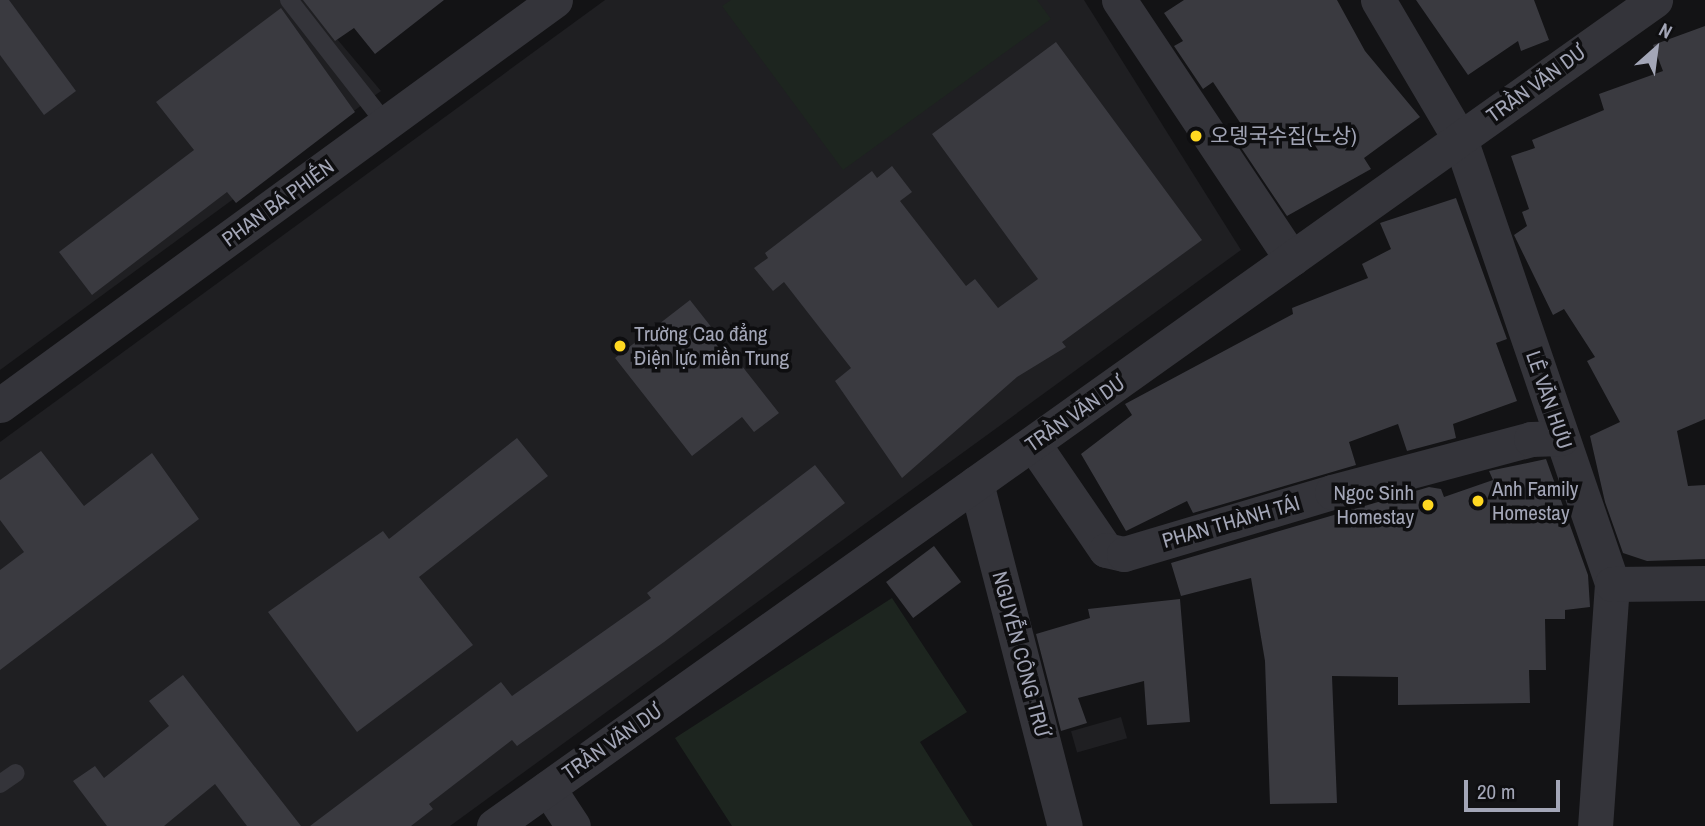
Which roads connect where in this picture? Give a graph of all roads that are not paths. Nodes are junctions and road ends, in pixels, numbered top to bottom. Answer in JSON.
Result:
{"nodes":[{"id":1,"x":289,"y":0,"type":"edge"},
{"id":2,"x":555,"y":0,"type":"edge"},
{"id":3,"x":1119,"y":0,"type":"edge"},
{"id":4,"x":1378,"y":0,"type":"edge"},
{"id":5,"x":1655,"y":0,"type":"edge"},
{"id":6,"x":1615,"y":11,"type":"edge"},
{"id":7,"x":386,"y":124,"type":"junction"},
{"id":8,"x":1460,"y":139,"type":"junction"},
{"id":9,"x":1292,"y":259,"type":"junction"},
{"id":10,"x":0,"y":405,"type":"edge"},
{"id":11,"x":1562,"y":438,"type":"junction"},
{"id":12,"x":1034,"y":445,"type":"junction"},
{"id":13,"x":976,"y":483,"type":"junction"},
{"id":14,"x":1705,"y":583,"type":"edge"},
{"id":15,"x":1612,"y":584,"type":"junction"},
{"id":16,"x":16,"y":773,"type":"dead end"},
{"id":17,"x":0,"y":783,"type":"edge"},
{"id":18,"x":548,"y":788,"type":"junction"},
{"id":19,"x":494,"y":826,"type":"edge"},
{"id":20,"x":573,"y":826,"type":"edge"},
{"id":21,"x":1065,"y":826,"type":"edge"},
{"id":22,"x":1595,"y":826,"type":"edge"}],
"edges":[{"from":1,"to":7,"type":"lane"},
{"from":2,"to":7,"type":"street","name":"PHAN BÁ PHIẾN"},
{"from":3,"to":9,"type":"street"},
{"from":4,"to":8,"type":"street","name":"LÊ VĂN HƯU"},
{"from":5,"to":6,"type":"street","name":"TRẦN VĂN DƯ"},
{"from":6,"to":8,"type":"street","name":"TRẦN VĂN DƯ"},
{"from":7,"to":10,"type":"street","name":"PHAN BÁ PHIẾN"},
{"from":8,"to":9,"type":"street","name":"TRẦN VĂN DƯ"},
{"from":8,"to":11,"type":"street","name":"LÊ VĂN HƯU"},
{"from":9,"to":12,"type":"street","name":"TRẦN VĂN DƯ"},
{"from":11,"to":12,"type":"street","name":"PHAN THÀNH TÁI"},
{"from":11,"to":15,"type":"street","name":"LÊ VĂN HƯU"},
{"from":12,"to":13,"type":"street","name":"TRẦN VĂN DƯ"},
{"from":13,"to":18,"type":"street","name":"TRẦN VĂN DƯ"},
{"from":13,"to":21,"type":"street","name":"NGUYỄN CÔNG TRỨ"},
{"from":14,"to":15,"type":"street"},
{"from":15,"to":22,"type":"street","name":"LÊ VĂN HƯU"},
{"from":16,"to":17,"type":"lane"},
{"from":18,"to":19,"type":"street","name":"TRẦN VĂN DƯ"},
{"from":18,"to":20,"type":"street"}]}
